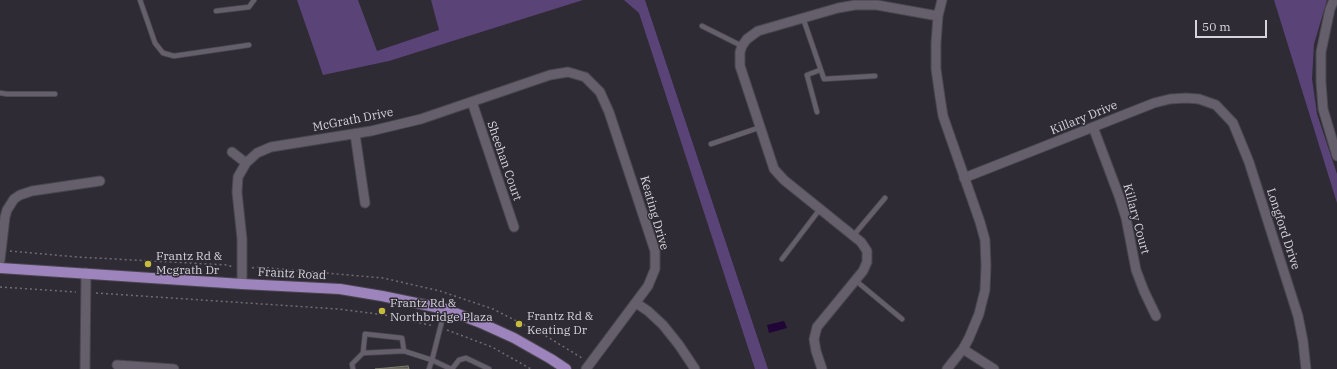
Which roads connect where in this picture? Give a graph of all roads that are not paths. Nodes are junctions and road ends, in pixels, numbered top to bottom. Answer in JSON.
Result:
{"nodes":[{"id":1,"x":140,"y":0,"type":"edge"},
{"id":2,"x":254,"y":0,"type":"edge"},
{"id":3,"x":942,"y":0,"type":"edge"},
{"id":4,"x":1334,"y":0,"type":"edge"},
{"id":5,"x":871,"y":2,"type":"edge"},
{"id":6,"x":216,"y":12,"type":"dead end"},
{"id":7,"x":938,"y":16,"type":"junction"},
{"id":8,"x":803,"y":18,"type":"junction"},
{"id":9,"x":702,"y":26,"type":"dead end"},
{"id":10,"x":249,"y":45,"type":"dead end"},
{"id":11,"x":742,"y":46,"type":"junction"},
{"id":12,"x":820,"y":70,"type":"junction"},
{"id":13,"x":875,"y":76,"type":"dead end"},
{"id":14,"x":585,"y":77,"type":"joint"},
{"id":15,"x":0,"y":93,"type":"edge"},
{"id":16,"x":55,"y":94,"type":"dead end"},
{"id":17,"x":472,"y":102,"type":"junction"},
{"id":18,"x":1216,"y":105,"type":"joint"},
{"id":19,"x":817,"y":112,"type":"dead end"},
{"id":20,"x":760,"y":127,"type":"junction"},
{"id":21,"x":1093,"y":128,"type":"junction"},
{"id":22,"x":354,"y":134,"type":"junction"},
{"id":23,"x":711,"y":144,"type":"dead end"},
{"id":24,"x":232,"y":152,"type":"dead end"},
{"id":25,"x":1337,"y":156,"type":"edge"},
{"id":26,"x":246,"y":163,"type":"junction"},
{"id":27,"x":964,"y":178,"type":"junction"},
{"id":28,"x":100,"y":181,"type":"dead end"},
{"id":29,"x":885,"y":198,"type":"dead end"},
{"id":30,"x":366,"y":202,"type":"dead end"},
{"id":31,"x":820,"y":209,"type":"junction"},
{"id":32,"x":514,"y":227,"type":"dead end"},
{"id":33,"x":853,"y":236,"type":"junction"},
{"id":34,"x":782,"y":258,"type":"dead end"},
{"id":35,"x":0,"y":260,"type":"edge"},
{"id":36,"x":0,"y":268,"type":"edge"},
{"id":37,"x":86,"y":273,"type":"junction"},
{"id":38,"x":855,"y":280,"type":"junction"},
{"id":39,"x":242,"y":284,"type":"junction"},
{"id":40,"x":636,"y":303,"type":"junction"},
{"id":41,"x":445,"y":309,"type":"junction"},
{"id":42,"x":1156,"y":316,"type":"dead end"},
{"id":43,"x":902,"y":319,"type":"dead end"},
{"id":44,"x":963,"y":349,"type":"junction"},
{"id":45,"x":404,"y":351,"type":"junction"},
{"id":46,"x":363,"y":353,"type":"junction"},
{"id":47,"x":432,"y":360,"type":"junction"},
{"id":48,"x":117,"y":365,"type":"dead end"},
{"id":49,"x":85,"y":369,"type":"edge"},
{"id":50,"x":174,"y":369,"type":"edge"},
{"id":51,"x":353,"y":369,"type":"edge"},
{"id":52,"x":429,"y":369,"type":"edge"},
{"id":53,"x":451,"y":369,"type":"edge"},
{"id":54,"x":489,"y":369,"type":"edge"},
{"id":55,"x":566,"y":369,"type":"edge"},
{"id":56,"x":586,"y":369,"type":"edge"},
{"id":57,"x":695,"y":369,"type":"edge"},
{"id":58,"x":822,"y":369,"type":"edge"},
{"id":59,"x":947,"y":369,"type":"edge"},
{"id":60,"x":994,"y":369,"type":"edge"},
{"id":61,"x":1306,"y":369,"type":"edge"}],
"edges":[{"from":1,"to":10,"type":"lane"},
{"from":2,"to":6,"type":"lane"},
{"from":3,"to":7,"type":"street"},
{"from":4,"to":25,"type":"street"},
{"from":5,"to":7,"type":"street"},
{"from":5,"to":8,"type":"street"},
{"from":7,"to":27,"type":"street"},
{"from":8,"to":11,"type":"street"},
{"from":8,"to":12,"type":"lane"},
{"from":9,"to":11,"type":"lane"},
{"from":11,"to":20,"type":"street"},
{"from":12,"to":13,"type":"lane"},
{"from":12,"to":19,"type":"lane"},
{"from":14,"to":17,"type":"street","name":"McGrath Drive"},
{"from":14,"to":40,"type":"street","name":"Keating Drive"},
{"from":15,"to":16,"type":"lane"},
{"from":17,"to":22,"type":"street","name":"McGrath Drive"},
{"from":17,"to":32,"type":"street","name":"Sheehan Court"},
{"from":18,"to":21,"type":"street","name":"Killary Drive"},
{"from":18,"to":61,"type":"street","name":"Longford Drive"},
{"from":20,"to":23,"type":"lane"},
{"from":20,"to":31,"type":"street"},
{"from":21,"to":27,"type":"street","name":"Killary Drive"},
{"from":21,"to":42,"type":"street","name":"Killary Court"},
{"from":22,"to":26,"type":"street","name":"McGrath Drive"},
{"from":22,"to":30,"type":"street"},
{"from":24,"to":26,"type":"street"},
{"from":26,"to":39,"type":"street","name":"McGrath Drive"},
{"from":27,"to":44,"type":"street"},
{"from":28,"to":35,"type":"street"},
{"from":29,"to":33,"type":"lane"},
{"from":31,"to":33,"type":"street"},
{"from":31,"to":34,"type":"lane"},
{"from":33,"to":38,"type":"street"},
{"from":36,"to":37,"type":"main road","name":"Frantz Road"},
{"from":37,"to":39,"type":"main road","name":"Frantz Road"},
{"from":37,"to":49,"type":"street"},
{"from":38,"to":43,"type":"lane"},
{"from":38,"to":58,"type":"street"},
{"from":39,"to":41,"type":"main road","name":"Frantz Road"},
{"from":40,"to":56,"type":"street","name":"Keating Drive"},
{"from":40,"to":57,"type":"street"},
{"from":41,"to":47,"type":"lane"},
{"from":41,"to":55,"type":"main road","name":"Frantz Road"},
{"from":44,"to":59,"type":"street"},
{"from":44,"to":60,"type":"street"},
{"from":45,"to":46,"type":"lane"},
{"from":45,"to":46,"type":"lane"},
{"from":45,"to":47,"type":"lane"},
{"from":46,"to":51,"type":"lane"},
{"from":47,"to":52,"type":"lane"},
{"from":47,"to":53,"type":"lane"},
{"from":48,"to":50,"type":"street"},
{"from":53,"to":54,"type":"lane"}]}
